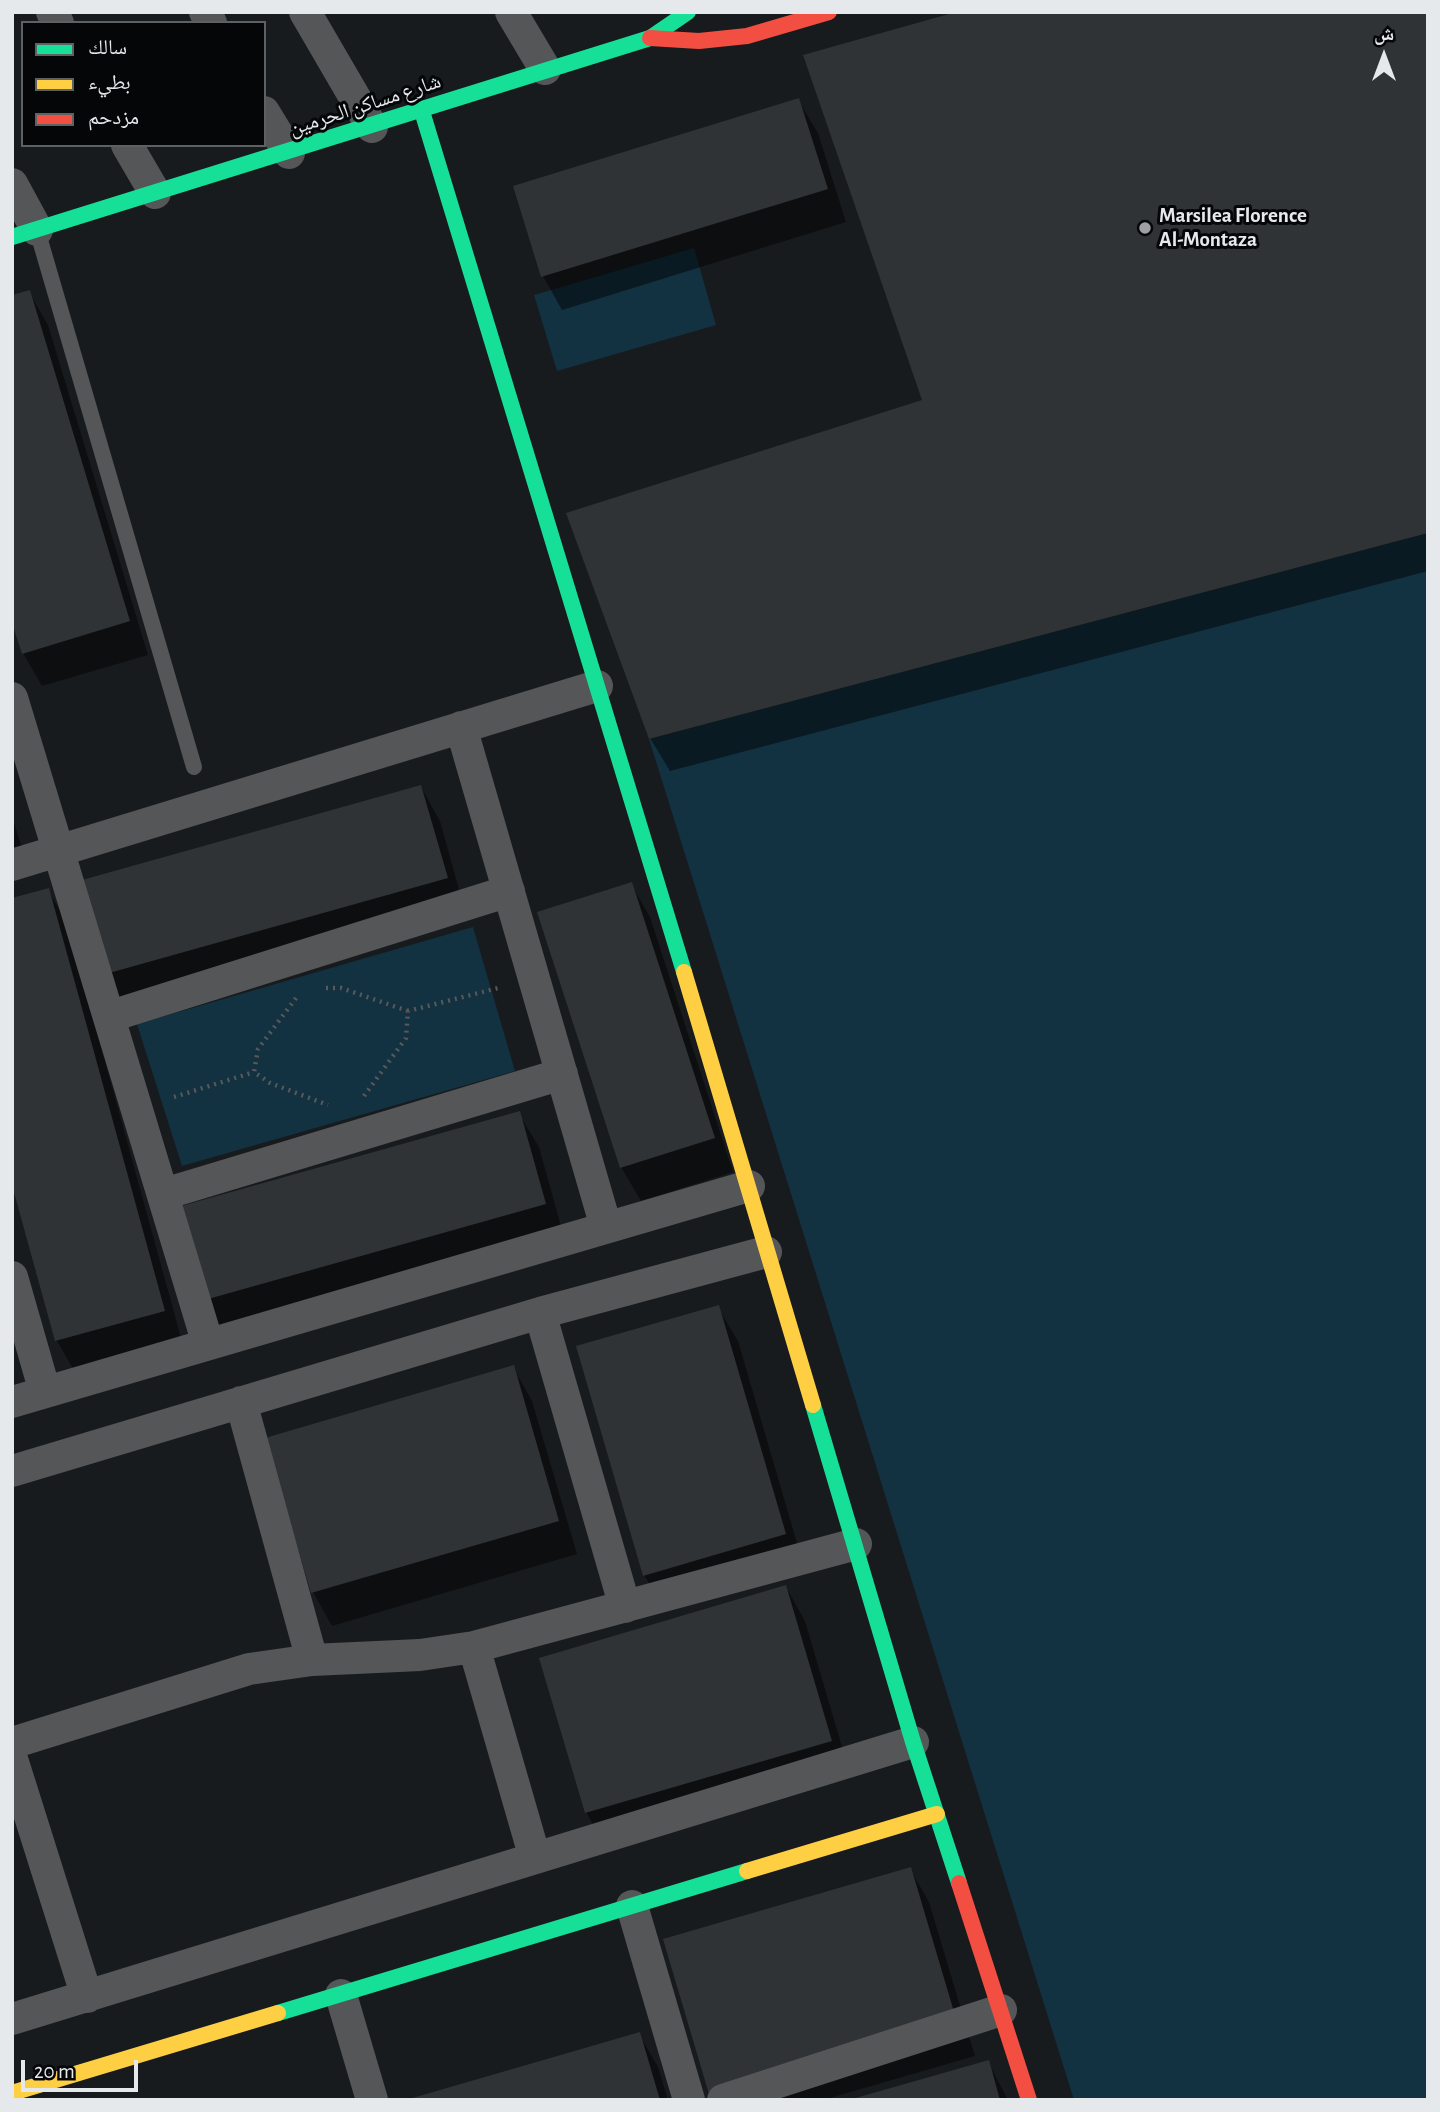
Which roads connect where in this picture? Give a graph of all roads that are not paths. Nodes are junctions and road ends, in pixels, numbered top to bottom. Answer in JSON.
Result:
{"nodes":[{"id":1,"x":304,"y":12,"type":"edge"},
{"id":2,"x":511,"y":12,"type":"edge"},
{"id":3,"x":688,"y":12,"type":"edge"},
{"id":4,"x":829,"y":12,"type":"edge"},
{"id":5,"x":650,"y":37,"type":"junction"},
{"id":6,"x":545,"y":69,"type":"junction"},
{"id":7,"x":421,"y":108,"type":"junction"},
{"id":8,"x":266,"y":114,"type":"edge"},
{"id":9,"x":372,"y":127,"type":"junction"},
{"id":10,"x":128,"y":147,"type":"edge"},
{"id":11,"x":289,"y":153,"type":"junction"},
{"id":12,"x":12,"y":184,"type":"edge"},
{"id":13,"x":155,"y":193,"type":"junction"},
{"id":14,"x":24,"y":234,"type":"edge"},
{"id":15,"x":597,"y":686,"type":"junction"},
{"id":16,"x":12,"y":698,"type":"edge"},
{"id":17,"x":461,"y":727,"type":"junction"},
{"id":18,"x":194,"y":767,"type":"dead end"},
{"id":19,"x":59,"y":851,"type":"junction"},
{"id":20,"x":12,"y":865,"type":"edge"},
{"id":21,"x":509,"y":891,"type":"junction"},
{"id":22,"x":111,"y":1016,"type":"junction"},
{"id":23,"x":562,"y":1074,"type":"junction"},
{"id":24,"x":749,"y":1186,"type":"junction"},
{"id":25,"x":164,"y":1194,"type":"junction"},
{"id":26,"x":606,"y":1227,"type":"junction"},
{"id":27,"x":766,"y":1252,"type":"junction"},
{"id":28,"x":12,"y":1277,"type":"edge"},
{"id":29,"x":540,"y":1313,"type":"junction"},
{"id":30,"x":208,"y":1345,"type":"junction"},
{"id":31,"x":45,"y":1392,"type":"junction"},
{"id":32,"x":12,"y":1402,"type":"edge"},
{"id":33,"x":241,"y":1402,"type":"junction"},
{"id":34,"x":12,"y":1471,"type":"edge"},
{"id":35,"x":856,"y":1544,"type":"junction"},
{"id":36,"x":625,"y":1607,"type":"junction"},
{"id":37,"x":474,"y":1647,"type":"junction"},
{"id":38,"x":312,"y":1660,"type":"junction"},
{"id":39,"x":913,"y":1742,"type":"junction"},
{"id":40,"x":12,"y":1743,"type":"edge"},
{"id":41,"x":12,"y":1759,"type":"edge"},
{"id":42,"x":937,"y":1814,"type":"junction"},
{"id":43,"x":535,"y":1858,"type":"junction"},
{"id":44,"x":632,"y":1906,"type":"junction"},
{"id":45,"x":341,"y":1995,"type":"junction"},
{"id":46,"x":86,"y":1997,"type":"junction"},
{"id":47,"x":1000,"y":2010,"type":"junction"},
{"id":48,"x":12,"y":2019,"type":"edge"},
{"id":49,"x":12,"y":2093,"type":"edge"},
{"id":50,"x":372,"y":2100,"type":"edge"},
{"id":51,"x":689,"y":2100,"type":"edge"},
{"id":52,"x":723,"y":2100,"type":"edge"},
{"id":53,"x":1030,"y":2100,"type":"edge"}],
"edges":[{"from":1,"to":9,"type":"street"},
{"from":2,"to":6,"type":"street"},
{"from":3,"to":5,"type":"street","name":"شارع مساكن الحرمين"},
{"from":4,"to":5,"type":"street","name":"شارع مساكن الحرمين"},
{"from":5,"to":6,"type":"street","name":"شارع مساكن الحرمين"},
{"from":6,"to":7,"type":"street","name":"شارع مساكن الحرمين"},
{"from":7,"to":9,"type":"street","name":"شارع مساكن الحرمين"},
{"from":7,"to":15,"type":"street"},
{"from":8,"to":11,"type":"street"},
{"from":9,"to":11,"type":"street","name":"شارع مساكن الحرمين"},
{"from":10,"to":13,"type":"street"},
{"from":11,"to":13,"type":"street","name":"شارع مساكن الحرمين"},
{"from":12,"to":14,"type":"street"},
{"from":13,"to":14,"type":"street","name":"شارع مساكن الحرمين"},
{"from":14,"to":18,"type":"lane"},
{"from":15,"to":17,"type":"street"},
{"from":15,"to":24,"type":"street"},
{"from":16,"to":19,"type":"street"},
{"from":17,"to":19,"type":"street"},
{"from":17,"to":21,"type":"street"},
{"from":19,"to":20,"type":"street"},
{"from":19,"to":22,"type":"street"},
{"from":21,"to":22,"type":"street"},
{"from":21,"to":23,"type":"street"},
{"from":22,"to":25,"type":"street"},
{"from":23,"to":25,"type":"street"},
{"from":23,"to":26,"type":"street"},
{"from":24,"to":26,"type":"street"},
{"from":24,"to":27,"type":"street"},
{"from":25,"to":30,"type":"street"},
{"from":26,"to":30,"type":"street"},
{"from":27,"to":29,"type":"street"},
{"from":27,"to":35,"type":"street"},
{"from":28,"to":31,"type":"street"},
{"from":29,"to":33,"type":"street"},
{"from":29,"to":36,"type":"street"},
{"from":30,"to":31,"type":"street"},
{"from":31,"to":32,"type":"street"},
{"from":33,"to":34,"type":"street"},
{"from":33,"to":38,"type":"street"},
{"from":35,"to":36,"type":"street"},
{"from":35,"to":39,"type":"street"},
{"from":36,"to":37,"type":"street"},
{"from":37,"to":38,"type":"street"},
{"from":37,"to":43,"type":"street"},
{"from":38,"to":40,"type":"street"},
{"from":39,"to":42,"type":"street"},
{"from":39,"to":43,"type":"street"},
{"from":41,"to":46,"type":"street"},
{"from":42,"to":44,"type":"street"},
{"from":42,"to":47,"type":"street"},
{"from":43,"to":46,"type":"street"},
{"from":44,"to":45,"type":"street"},
{"from":44,"to":51,"type":"street"},
{"from":45,"to":49,"type":"street"},
{"from":45,"to":50,"type":"street"},
{"from":46,"to":48,"type":"street"},
{"from":47,"to":52,"type":"street"},
{"from":47,"to":53,"type":"street"}]}
